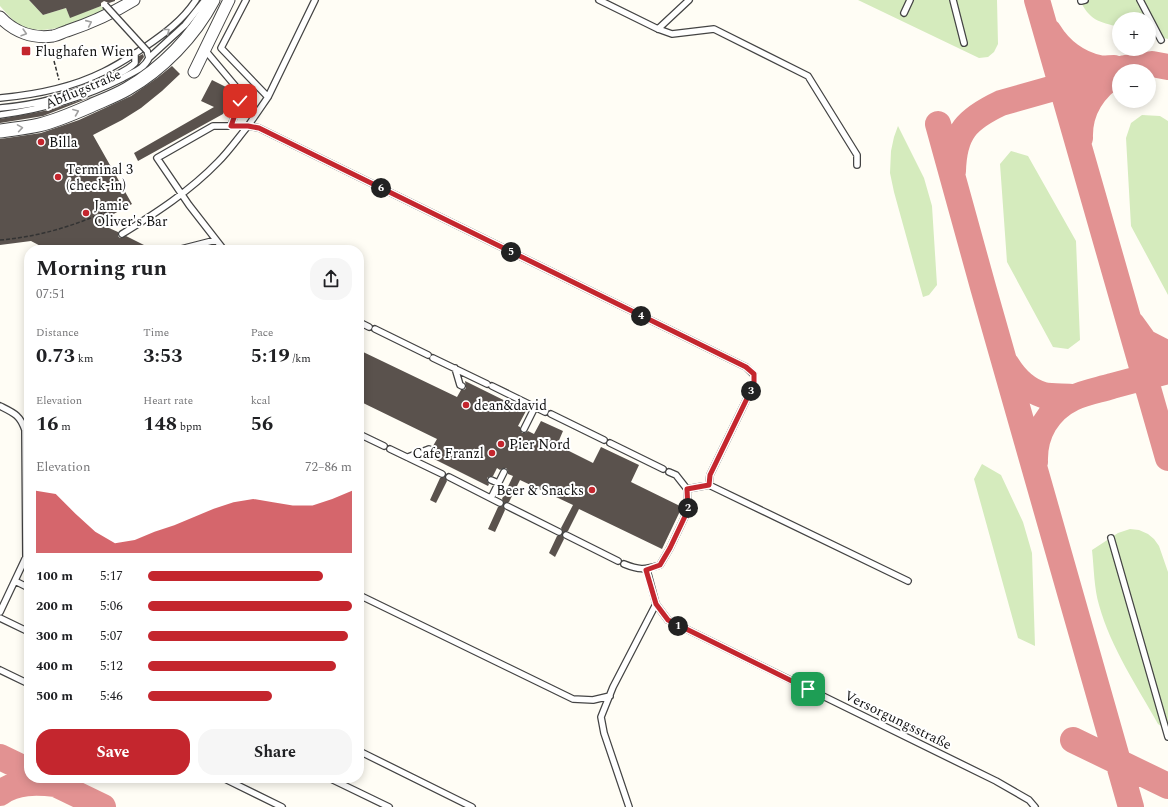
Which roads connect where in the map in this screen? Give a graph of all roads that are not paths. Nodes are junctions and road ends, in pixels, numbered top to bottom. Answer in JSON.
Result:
{"nodes":[{"id":1,"x":134,"y":0,"type":"edge"},
{"id":2,"x":196,"y":0,"type":"edge"},
{"id":3,"x":205,"y":0,"type":"edge"},
{"id":4,"x":213,"y":0,"type":"edge"},
{"id":5,"x":229,"y":0,"type":"edge"},
{"id":6,"x":246,"y":0,"type":"edge"},
{"id":7,"x":315,"y":0,"type":"edge"},
{"id":8,"x":599,"y":0,"type":"edge"},
{"id":9,"x":689,"y":0,"type":"edge"},
{"id":10,"x":910,"y":0,"type":"edge"},
{"id":11,"x":954,"y":0,"type":"edge"},
{"id":12,"x":1140,"y":0,"type":"edge"},
{"id":13,"x":105,"y":4,"type":"dead end"},
{"id":14,"x":904,"y":13,"type":"dead end"},
{"id":15,"x":0,"y":17,"type":"edge"},
{"id":16,"x":658,"y":28,"type":"junction"},
{"id":17,"x":1161,"y":40,"type":"dead end"},
{"id":18,"x":964,"y":43,"type":"dead end"},
{"id":19,"x":205,"y":50,"type":"junction"},
{"id":20,"x":135,"y":54,"type":"junction"},
{"id":21,"x":149,"y":58,"type":"junction"},
{"id":22,"x":194,"y":72,"type":"dead end"},
{"id":23,"x":0,"y":98,"type":"edge"},
{"id":24,"x":268,"y":98,"type":"junction"},
{"id":25,"x":0,"y":108,"type":"edge"},
{"id":26,"x":0,"y":115,"type":"edge"},
{"id":27,"x":231,"y":126,"type":"junction"},
{"id":28,"x":248,"y":126,"type":"junction"},
{"id":29,"x":0,"y":131,"type":"edge"},
{"id":30,"x":857,"y":165,"type":"dead end"},
{"id":31,"x":182,"y":195,"type":"junction"},
{"id":32,"x":122,"y":234,"type":"dead end"},
{"id":33,"x":216,"y":240,"type":"junction"},
{"id":34,"x":196,"y":245,"type":"edge"},
{"id":35,"x":220,"y":245,"type":"edge"},
{"id":36,"x":364,"y":324,"type":"edge"},
{"id":37,"x":455,"y":368,"type":"junction"},
{"id":38,"x":462,"y":386,"type":"dead end"},
{"id":39,"x":0,"y":406,"type":"edge"},
{"id":40,"x":535,"y":407,"type":"junction"},
{"id":41,"x":523,"y":415,"type":"dead end"},
{"id":42,"x":529,"y":418,"type":"junction"},
{"id":43,"x":24,"y":425,"type":"edge"},
{"id":44,"x":524,"y":429,"type":"dead end"},
{"id":45,"x":364,"y":436,"type":"edge"},
{"id":46,"x":384,"y":446,"type":"dead end"},
{"id":47,"x":390,"y":449,"type":"dead end"},
{"id":48,"x":432,"y":450,"type":"dead end"},
{"id":49,"x":408,"y":457,"type":"junction"},
{"id":50,"x":504,"y":472,"type":"dead end"},
{"id":51,"x":442,"y":474,"type":"dead end"},
{"id":52,"x":449,"y":477,"type":"dead end"},
{"id":53,"x":491,"y":480,"type":"dead end"},
{"id":54,"x":498,"y":483,"type":"junction"},
{"id":55,"x":709,"y":485,"type":"junction"},
{"id":56,"x":687,"y":489,"type":"junction"},
{"id":57,"x":491,"y":498,"type":"junction"},
{"id":58,"x":500,"y":503,"type":"dead end"},
{"id":59,"x":507,"y":506,"type":"dead end"},
{"id":60,"x":560,"y":532,"type":"dead end"},
{"id":61,"x":566,"y":535,"type":"dead end"},
{"id":62,"x":1111,"y":538,"type":"dead end"},
{"id":63,"x":24,"y":561,"type":"edge"},
{"id":64,"x":618,"y":561,"type":"dead end"},
{"id":65,"x":624,"y":564,"type":"dead end"},
{"id":66,"x":646,"y":570,"type":"junction"},
{"id":67,"x":15,"y":581,"type":"junction"},
{"id":68,"x":908,"y":581,"type":"dead end"},
{"id":69,"x":24,"y":586,"type":"edge"},
{"id":70,"x":364,"y":597,"type":"edge"},
{"id":71,"x":656,"y":604,"type":"junction"},
{"id":72,"x":0,"y":612,"type":"edge"},
{"id":73,"x":0,"y":618,"type":"edge"},
{"id":74,"x":24,"y":630,"type":"edge"},
{"id":75,"x":0,"y":670,"type":"edge"},
{"id":76,"x":24,"y":682,"type":"edge"},
{"id":77,"x":610,"y":696,"type":"junction"},
{"id":78,"x":1168,"y":737,"type":"edge"},
{"id":79,"x":364,"y":753,"type":"edge"},
{"id":80,"x":233,"y":783,"type":"edge"},
{"id":81,"x":339,"y":783,"type":"edge"},
{"id":82,"x":282,"y":807,"type":"edge"},
{"id":83,"x":389,"y":807,"type":"edge"},
{"id":84,"x":472,"y":807,"type":"edge"},
{"id":85,"x":629,"y":807,"type":"edge"},
{"id":86,"x":1035,"y":807,"type":"edge"}],
"edges":[{"from":15,"to":1,"type":"street","one_way":true},
{"from":20,"to":2,"type":"lane","one_way":true},
{"from":3,"to":21,"type":"lane"},
{"from":29,"to":4,"type":"street","name":"Abflugstraße","one_way":true},
{"from":5,"to":19,"type":"street"},
{"from":6,"to":24,"type":"lane"},
{"from":7,"to":24,"type":"lane"},
{"from":8,"to":16,"type":"lane"},
{"from":9,"to":16,"type":"lane"},
{"from":10,"to":14,"type":"lane"},
{"from":11,"to":18,"type":"lane"},
{"from":12,"to":17,"type":"lane"},
{"from":13,"to":21,"type":"lane","bridge":true},
{"from":16,"to":30,"type":"lane"},
{"from":19,"to":22,"type":"street"},
{"from":19,"to":27,"type":"lane"},
{"from":20,"to":23,"type":"lane"},
{"from":20,"to":25,"type":"lane"},
{"from":21,"to":26,"type":"lane"},
{"from":24,"to":28,"type":"lane"},
{"from":27,"to":28,"type":"lane"},
{"from":27,"to":31,"type":"lane"},
{"from":28,"to":31,"type":"lane"},
{"from":28,"to":55,"type":"lane"},
{"from":31,"to":32,"type":"lane"},
{"from":31,"to":33,"type":"lane"},
{"from":33,"to":34,"type":"lane"},
{"from":33,"to":35,"type":"lane"},
{"from":36,"to":37,"type":"lane"},
{"from":37,"to":38,"type":"lane"},
{"from":37,"to":40,"type":"lane"},
{"from":39,"to":43,"type":"lane"},
{"from":40,"to":42,"type":"lane"},
{"from":40,"to":56,"type":"lane"},
{"from":41,"to":42,"type":"lane"},
{"from":42,"to":44,"type":"lane"},
{"from":45,"to":46,"type":"lane"},
{"from":47,"to":49,"type":"lane"},
{"from":48,"to":49,"type":"lane"},
{"from":49,"to":51,"type":"lane"},
{"from":50,"to":54,"type":"lane"},
{"from":52,"to":57,"type":"lane"},
{"from":53,"to":54,"type":"lane"},
{"from":54,"to":57,"type":"lane"},
{"from":55,"to":56,"type":"lane"},
{"from":55,"to":68,"type":"lane"},
{"from":56,"to":66,"type":"lane"},
{"from":57,"to":58,"type":"lane"},
{"from":59,"to":60,"type":"lane"},
{"from":61,"to":64,"type":"lane"},
{"from":62,"to":78,"type":"lane"},
{"from":63,"to":67,"type":"lane"},
{"from":65,"to":66,"type":"lane"},
{"from":66,"to":71,"type":"lane","name":"Versorgungsstraße"},
{"from":67,"to":69,"type":"lane"},
{"from":67,"to":72,"type":"lane"},
{"from":70,"to":77,"type":"lane"},
{"from":71,"to":77,"type":"lane"},
{"from":71,"to":86,"type":"lane","name":"Versorgungsstraße"},
{"from":73,"to":74,"type":"lane"},
{"from":75,"to":76,"type":"lane"},
{"from":77,"to":85,"type":"lane"},
{"from":79,"to":84,"type":"lane"},
{"from":80,"to":82,"type":"lane"},
{"from":81,"to":83,"type":"lane"}]}
